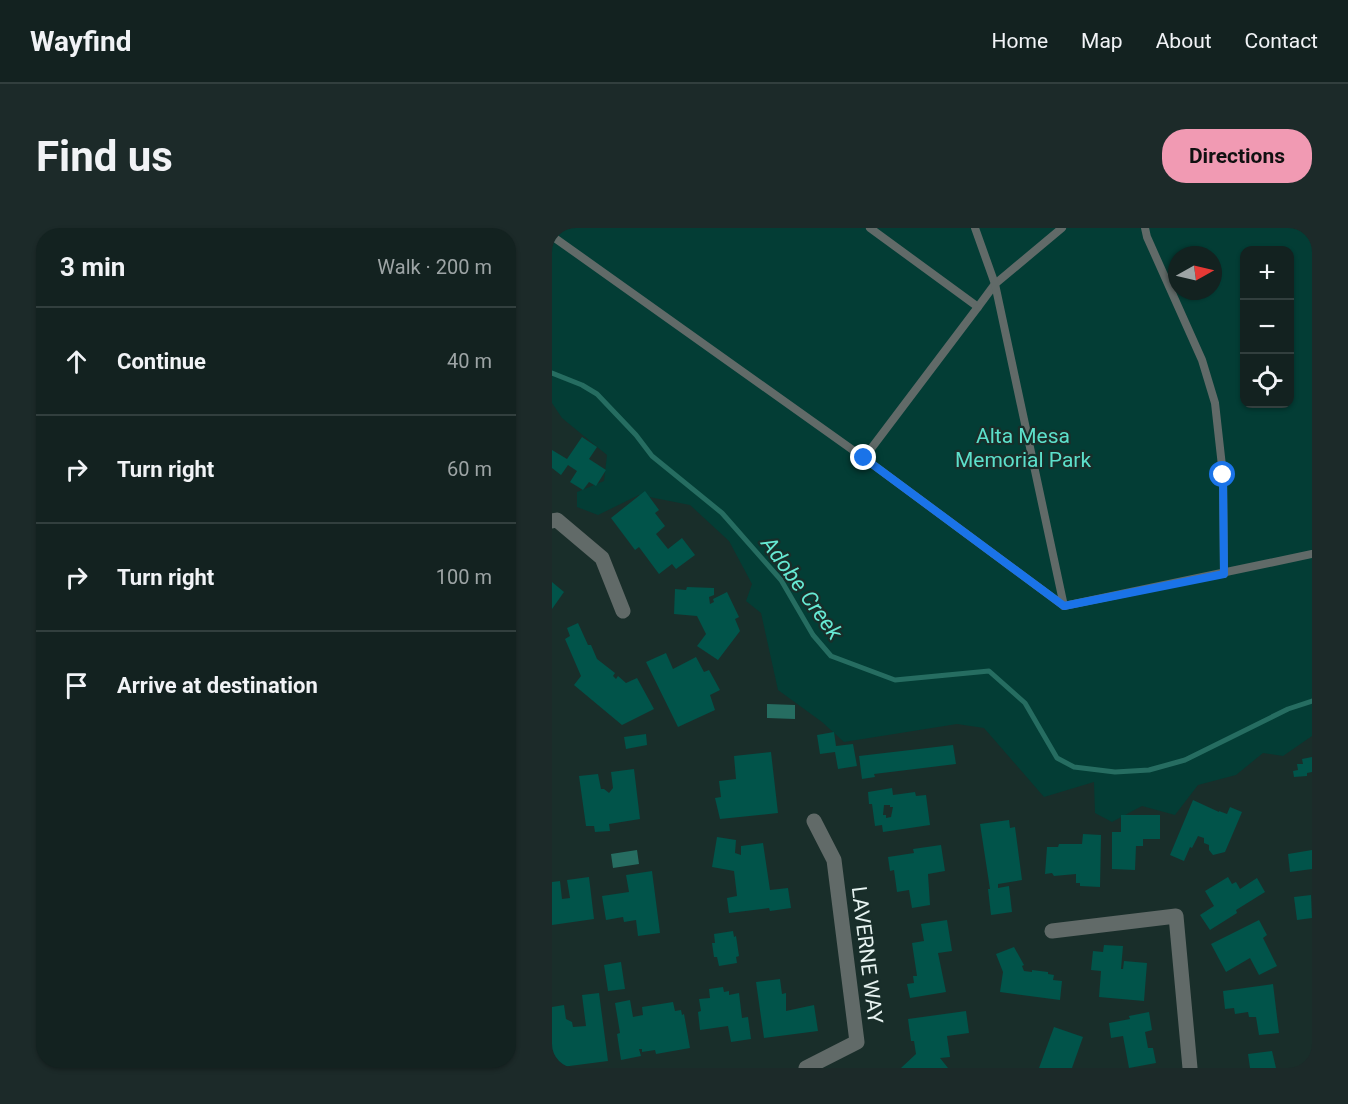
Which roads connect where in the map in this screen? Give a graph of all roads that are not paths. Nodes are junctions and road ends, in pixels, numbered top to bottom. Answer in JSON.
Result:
{"nodes":[{"id":1,"x":556,"y":228,"type":"edge"},
{"id":2,"x":870,"y":228,"type":"edge"},
{"id":3,"x":975,"y":228,"type":"edge"},
{"id":4,"x":1062,"y":228,"type":"edge"},
{"id":5,"x":1145,"y":228,"type":"edge"},
{"id":6,"x":552,"y":235,"type":"edge"},
{"id":7,"x":995,"y":284,"type":"junction"},
{"id":8,"x":978,"y":307,"type":"junction"},
{"id":9,"x":864,"y":458,"type":"junction"},
{"id":10,"x":552,"y":521,"type":"edge"},
{"id":11,"x":1312,"y":554,"type":"edge"},
{"id":12,"x":1224,"y":574,"type":"junction"},
{"id":13,"x":1064,"y":606,"type":"junction"},
{"id":14,"x":623,"y":611,"type":"dead end"},
{"id":15,"x":814,"y":821,"type":"dead end"},
{"id":16,"x":1052,"y":931,"type":"dead end"},
{"id":17,"x":806,"y":1068,"type":"edge"},
{"id":18,"x":1190,"y":1068,"type":"edge"}],
"edges":[{"from":1,"to":6,"type":"lane"},
{"from":2,"to":8,"type":"lane"},
{"from":3,"to":7,"type":"lane"},
{"from":4,"to":7,"type":"lane"},
{"from":5,"to":12,"type":"lane"},
{"from":6,"to":9,"type":"lane"},
{"from":7,"to":8,"type":"lane"},
{"from":7,"to":13,"type":"lane"},
{"from":8,"to":9,"type":"lane"},
{"from":9,"to":13,"type":"lane"},
{"from":10,"to":14,"type":"street"},
{"from":11,"to":12,"type":"lane"},
{"from":12,"to":13,"type":"lane"},
{"from":15,"to":17,"type":"street","name":"LAVERNE WAY"},
{"from":16,"to":18,"type":"street"}]}
